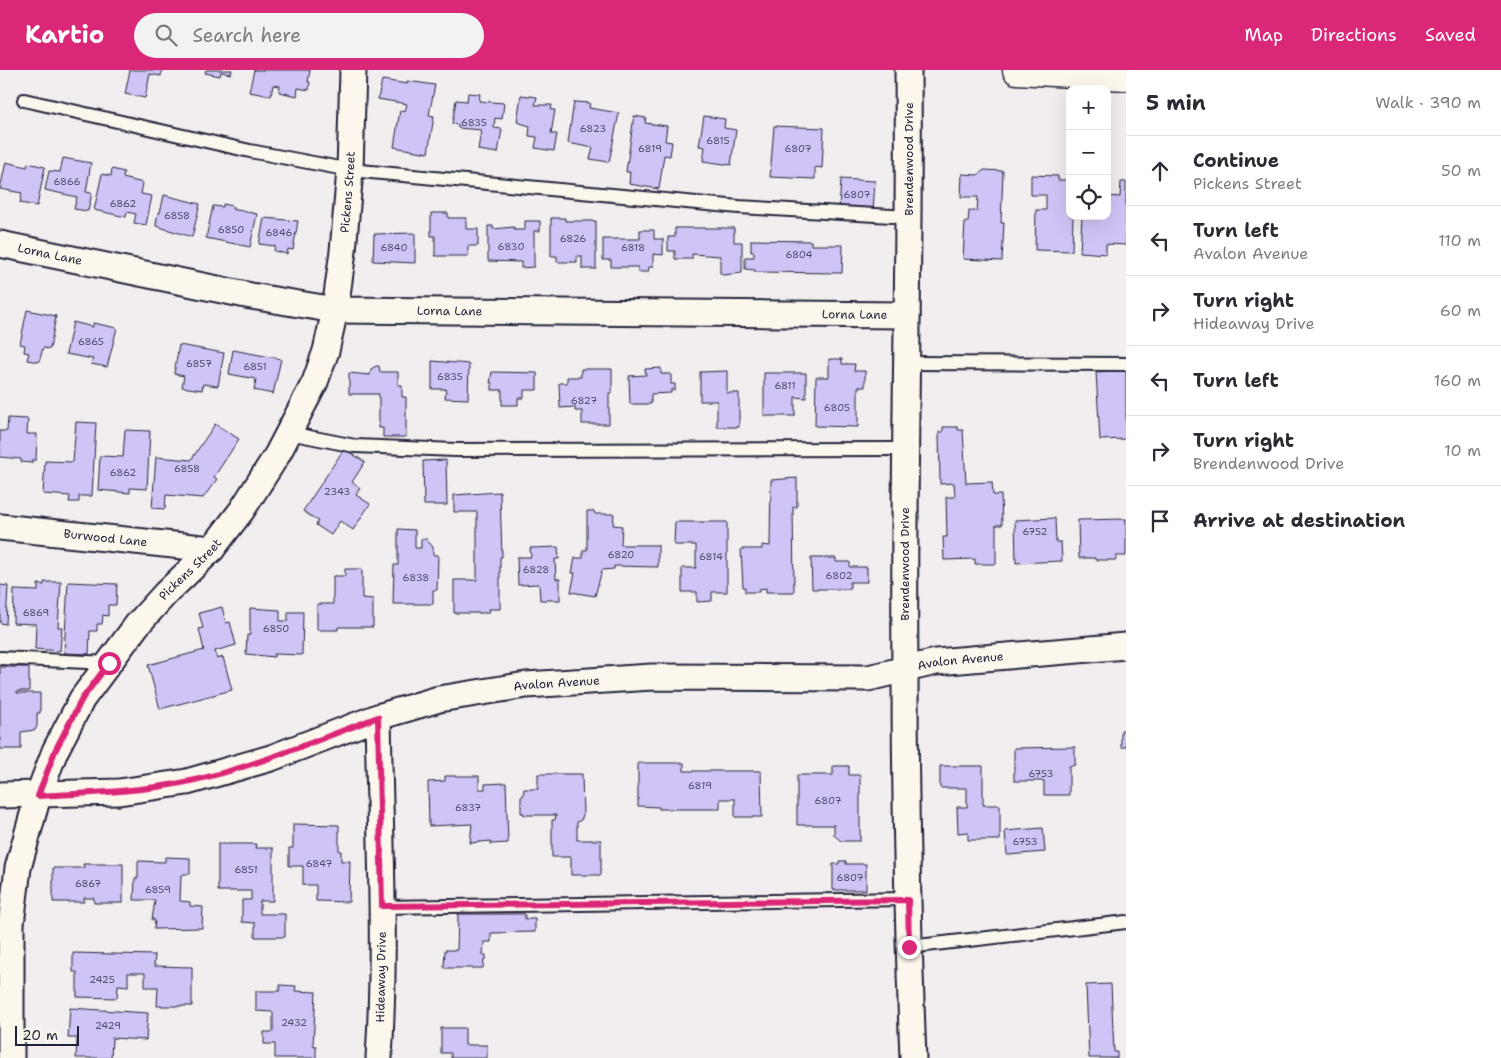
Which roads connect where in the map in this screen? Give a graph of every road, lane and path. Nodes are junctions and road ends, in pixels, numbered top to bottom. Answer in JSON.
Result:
{"nodes":[{"id":1,"x":353,"y":70,"type":"edge"},
{"id":2,"x":908,"y":70,"type":"edge"},
{"id":3,"x":1017,"y":70,"type":"edge"},
{"id":4,"x":1084,"y":72,"type":"edge"},
{"id":5,"x":1126,"y":76,"type":"edge"},
{"id":6,"x":24,"y":100,"type":"dead end"},
{"id":7,"x":350,"y":170,"type":"junction"},
{"id":8,"x":909,"y":217,"type":"junction"},
{"id":9,"x":0,"y":244,"type":"edge"},
{"id":10,"x":336,"y":310,"type":"junction"},
{"id":11,"x":907,"y":315,"type":"junction"},
{"id":12,"x":907,"y":363,"type":"junction"},
{"id":13,"x":1126,"y":364,"type":"edge"},
{"id":14,"x":289,"y":433,"type":"junction"},
{"id":15,"x":906,"y":449,"type":"junction"},
{"id":16,"x":0,"y":527,"type":"edge"},
{"id":17,"x":212,"y":549,"type":"junction"},
{"id":18,"x":1126,"y":646,"type":"edge"},
{"id":19,"x":0,"y":658,"type":"edge"},
{"id":20,"x":109,"y":663,"type":"junction"},
{"id":21,"x":905,"y":670,"type":"junction"},
{"id":22,"x":378,"y":717,"type":"junction"},
{"id":23,"x":0,"y":796,"type":"edge"},
{"id":24,"x":38,"y":796,"type":"junction"},
{"id":25,"x":908,"y":900,"type":"junction"},
{"id":26,"x":382,"y":906,"type":"junction"},
{"id":27,"x":1126,"y":922,"type":"edge"},
{"id":28,"x":909,"y":947,"type":"junction"},
{"id":29,"x":11,"y":1058,"type":"edge"},
{"id":30,"x":379,"y":1058,"type":"edge"},
{"id":31,"x":913,"y":1058,"type":"edge"}],
"edges":[{"from":1,"to":7,"type":"street","name":"Pickens Street"},
{"from":2,"to":8,"type":"street","name":"Brendenwood Drive"},
{"from":3,"to":4,"type":"street"},
{"from":4,"to":5,"type":"street"},
{"from":6,"to":7,"type":"lane"},
{"from":7,"to":8,"type":"lane"},
{"from":7,"to":10,"type":"street","name":"Pickens Street"},
{"from":8,"to":11,"type":"street","name":"Brendenwood Drive"},
{"from":9,"to":10,"type":"street","name":"Lorna Lane"},
{"from":10,"to":11,"type":"street","name":"Lorna Lane"},
{"from":10,"to":14,"type":"street","name":"Pickens Street"},
{"from":11,"to":12,"type":"street","name":"Brendenwood Drive"},
{"from":12,"to":13,"type":"lane"},
{"from":12,"to":15,"type":"street","name":"Brendenwood Drive"},
{"from":14,"to":15,"type":"lane"},
{"from":14,"to":17,"type":"street","name":"Pickens Street"},
{"from":15,"to":21,"type":"street","name":"Brendenwood Drive"},
{"from":16,"to":17,"type":"street","name":"Burwood Lane"},
{"from":17,"to":20,"type":"street","name":"Pickens Street"},
{"from":18,"to":21,"type":"street","name":"Avalon Avenue"},
{"from":19,"to":20,"type":"lane"},
{"from":20,"to":24,"type":"street","name":"Pickens Street"},
{"from":21,"to":22,"type":"street","name":"Avalon Avenue"},
{"from":21,"to":25,"type":"street","name":"Brendenwood Drive"},
{"from":22,"to":24,"type":"street","name":"Avalon Avenue"},
{"from":22,"to":26,"type":"street","name":"Hideaway Drive"},
{"from":23,"to":24,"type":"street","name":"Avalon Avenue"},
{"from":24,"to":29,"type":"street","name":"Pickens Street"},
{"from":25,"to":26,"type":"lane"},
{"from":25,"to":28,"type":"street","name":"Brendenwood Drive"},
{"from":26,"to":30,"type":"street","name":"Hideaway Drive"},
{"from":27,"to":28,"type":"lane"},
{"from":28,"to":31,"type":"street","name":"Brendenwood Drive"}]}
